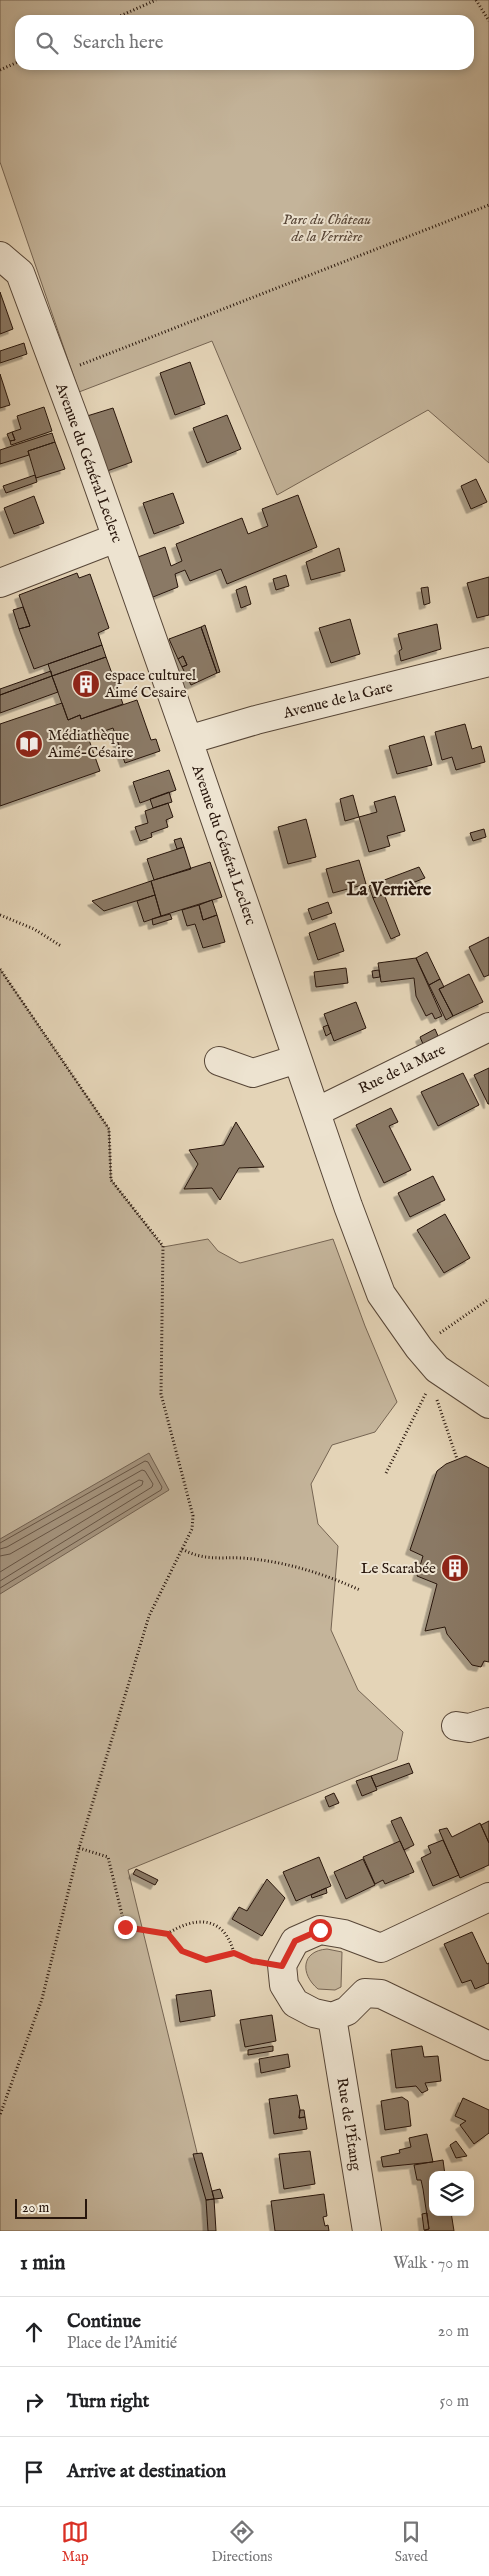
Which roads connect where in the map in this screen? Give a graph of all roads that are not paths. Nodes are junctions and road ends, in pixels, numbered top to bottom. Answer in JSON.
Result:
{"nodes":[{"id":1,"x":0,"y":256,"type":"edge"},
{"id":2,"x":116,"y":538,"type":"junction"},
{"id":3,"x":0,"y":583,"type":"edge"},
{"id":4,"x":489,"y":662,"type":"edge"},
{"id":5,"x":188,"y":740,"type":"junction"},
{"id":6,"x":489,"y":1027,"type":"edge"},
{"id":7,"x":297,"y":1059,"type":"junction"},
{"id":8,"x":218,"y":1061,"type":"dead end"},
{"id":9,"x":316,"y":1112,"type":"junction"},
{"id":10,"x":489,"y":1404,"type":"edge"},
{"id":11,"x":489,"y":1722,"type":"edge"},
{"id":12,"x":456,"y":1726,"type":"dead end"},
{"id":13,"x":489,"y":1897,"type":"edge"},
{"id":14,"x":332,"y":2018,"type":"junction"},
{"id":15,"x":489,"y":2046,"type":"edge"},
{"id":16,"x":367,"y":2231,"type":"edge"}],
"edges":[{"from":1,"to":2,"type":"street","name":"Avenue du Général Leclerc"},
{"from":2,"to":3,"type":"street"},
{"from":2,"to":5,"type":"street","name":"Avenue du Général Leclerc"},
{"from":4,"to":5,"type":"street","name":"Avenue de la Gare"},
{"from":5,"to":7,"type":"street","name":"Avenue du Général Leclerc"},
{"from":6,"to":9,"type":"street","name":"Rue de la Mare"},
{"from":7,"to":8,"type":"street"},
{"from":7,"to":9,"type":"street","name":"Avenue du Général Leclerc"},
{"from":9,"to":10,"type":"street","name":"Avenue du Général Leclerc"},
{"from":11,"to":12,"type":"street"},
{"from":13,"to":14,"type":"street"},
{"from":14,"to":15,"type":"street"},
{"from":14,"to":16,"type":"street","name":"Rue de l'Étang"}]}
